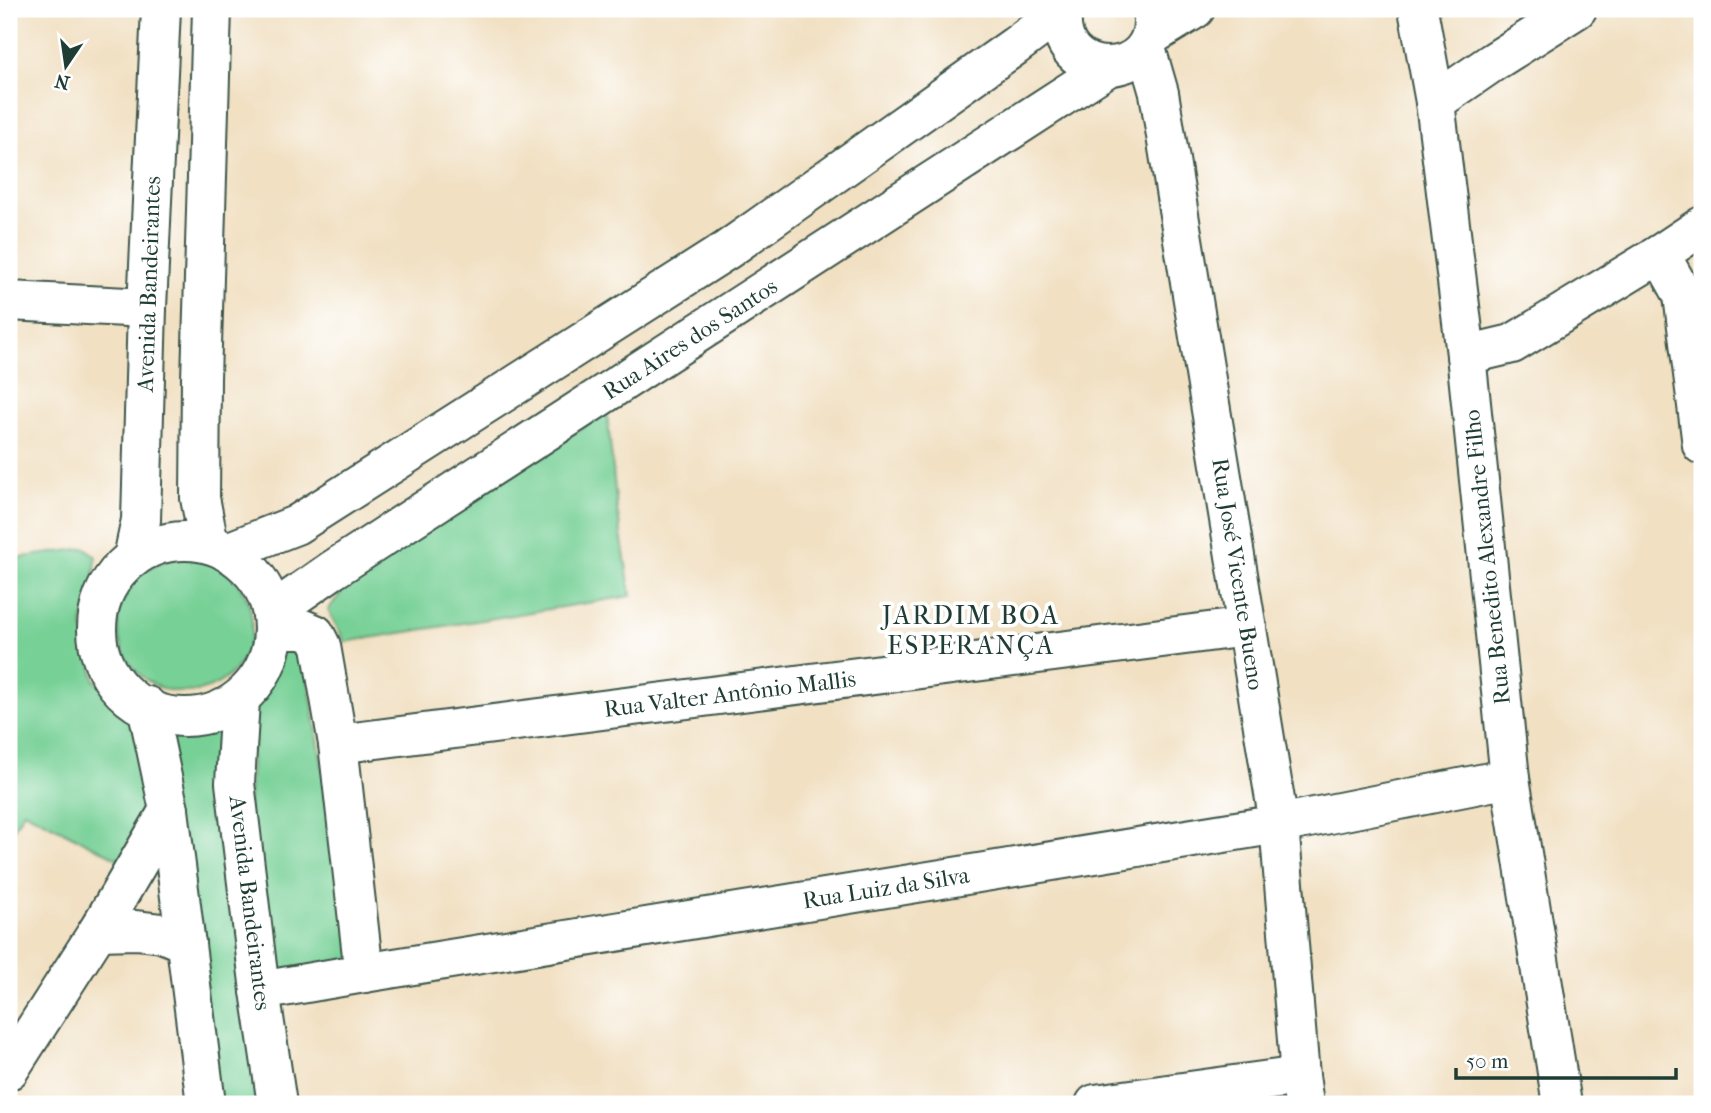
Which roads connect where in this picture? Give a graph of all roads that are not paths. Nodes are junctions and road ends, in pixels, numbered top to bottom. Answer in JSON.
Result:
{"nodes":[{"id":1,"x":160,"y":9,"type":"edge"},
{"id":2,"x":212,"y":9,"type":"edge"},
{"id":3,"x":1195,"y":9,"type":"edge"},
{"id":4,"x":1418,"y":9,"type":"edge"},
{"id":5,"x":1577,"y":9,"type":"edge"},
{"id":6,"x":1063,"y":10,"type":"edge"},
{"id":7,"x":1150,"y":31,"type":"edge"},
{"id":8,"x":1108,"y":67,"type":"junction"},
{"id":9,"x":1435,"y":102,"type":"junction"},
{"id":10,"x":1702,"y":226,"type":"edge"},
{"id":11,"x":1660,"y":254,"type":"junction"},
{"id":12,"x":9,"y":301,"type":"edge"},
{"id":13,"x":147,"y":308,"type":"junction"},
{"id":14,"x":1466,"y":355,"type":"junction"},
{"id":15,"x":1702,"y":445,"type":"edge"},
{"id":16,"x":218,"y":548,"type":"junction"},
{"id":17,"x":133,"y":558,"type":"junction"},
{"id":18,"x":273,"y":621,"type":"junction"},
{"id":19,"x":1247,"y":627,"type":"junction"},
{"id":20,"x":240,"y":700,"type":"junction"},
{"id":21,"x":147,"y":706,"type":"junction"},
{"id":22,"x":338,"y":744,"type":"junction"},
{"id":23,"x":1510,"y":778,"type":"junction"},
{"id":24,"x":169,"y":810,"type":"junction"},
{"id":25,"x":1279,"y":824,"type":"junction"},
{"id":26,"x":98,"y":931,"type":"junction"},
{"id":27,"x":186,"y":943,"type":"junction"},
{"id":28,"x":364,"y":973,"type":"junction"},
{"id":29,"x":260,"y":991,"type":"junction"},
{"id":30,"x":20,"y":1035,"type":"edge"},
{"id":31,"x":9,"y":1070,"type":"edge"},
{"id":32,"x":1302,"y":1090,"type":"edge"},
{"id":33,"x":206,"y":1104,"type":"edge"},
{"id":34,"x":277,"y":1104,"type":"edge"},
{"id":35,"x":1095,"y":1104,"type":"edge"},
{"id":36,"x":1562,"y":1104,"type":"edge"}],
"edges":[{"from":1,"to":13,"type":"street","name":"Avenida Bandeirantes"},
{"from":2,"to":16,"type":"street"},
{"from":3,"to":7,"type":"street","name":"Rua Aires dos Santos"},
{"from":4,"to":9,"type":"street","name":"Rua Benedito Alexandre Filho"},
{"from":5,"to":9,"type":"street"},
{"from":6,"to":8,"type":"street"},
{"from":6,"to":16,"type":"street"},
{"from":7,"to":8,"type":"street","name":"Rua Aires dos Santos"},
{"from":7,"to":19,"type":"street","name":"Rua José Vicente Bueno"},
{"from":8,"to":18,"type":"street","name":"Rua Aires dos Santos"},
{"from":9,"to":14,"type":"street","name":"Rua Benedito Alexandre Filho"},
{"from":10,"to":11,"type":"street"},
{"from":11,"to":14,"type":"street"},
{"from":11,"to":15,"type":"street"},
{"from":12,"to":13,"type":"street"},
{"from":13,"to":17,"type":"street","name":"Avenida Bandeirantes"},
{"from":14,"to":23,"type":"street","name":"Rua Benedito Alexandre Filho"},
{"from":16,"to":17,"type":"street"},
{"from":16,"to":18,"type":"street"},
{"from":17,"to":21,"type":"street"},
{"from":18,"to":20,"type":"street"},
{"from":18,"to":22,"type":"street"},
{"from":19,"to":22,"type":"street","name":"Rua Valter Antônio Mallis"},
{"from":19,"to":25,"type":"street","name":"Rua José Vicente Bueno"},
{"from":20,"to":21,"type":"street"},
{"from":20,"to":29,"type":"street","name":"Avenida Bandeirantes"},
{"from":21,"to":24,"type":"street"},
{"from":22,"to":28,"type":"street"},
{"from":23,"to":25,"type":"street","name":"Rua Luiz da Silva"},
{"from":23,"to":36,"type":"street","name":"Rua Benedito Alexandre Filho"},
{"from":24,"to":26,"type":"street"},
{"from":24,"to":27,"type":"street"},
{"from":25,"to":28,"type":"street","name":"Rua Luiz da Silva"},
{"from":25,"to":32,"type":"street","name":"Rua José Vicente Bueno"},
{"from":26,"to":27,"type":"street"},
{"from":26,"to":30,"type":"street"},
{"from":27,"to":33,"type":"street"},
{"from":28,"to":29,"type":"street","name":"Rua Luiz da Silva"},
{"from":29,"to":34,"type":"street","name":"Avenida Bandeirantes"},
{"from":30,"to":31,"type":"street"},
{"from":32,"to":35,"type":"street"}]}
